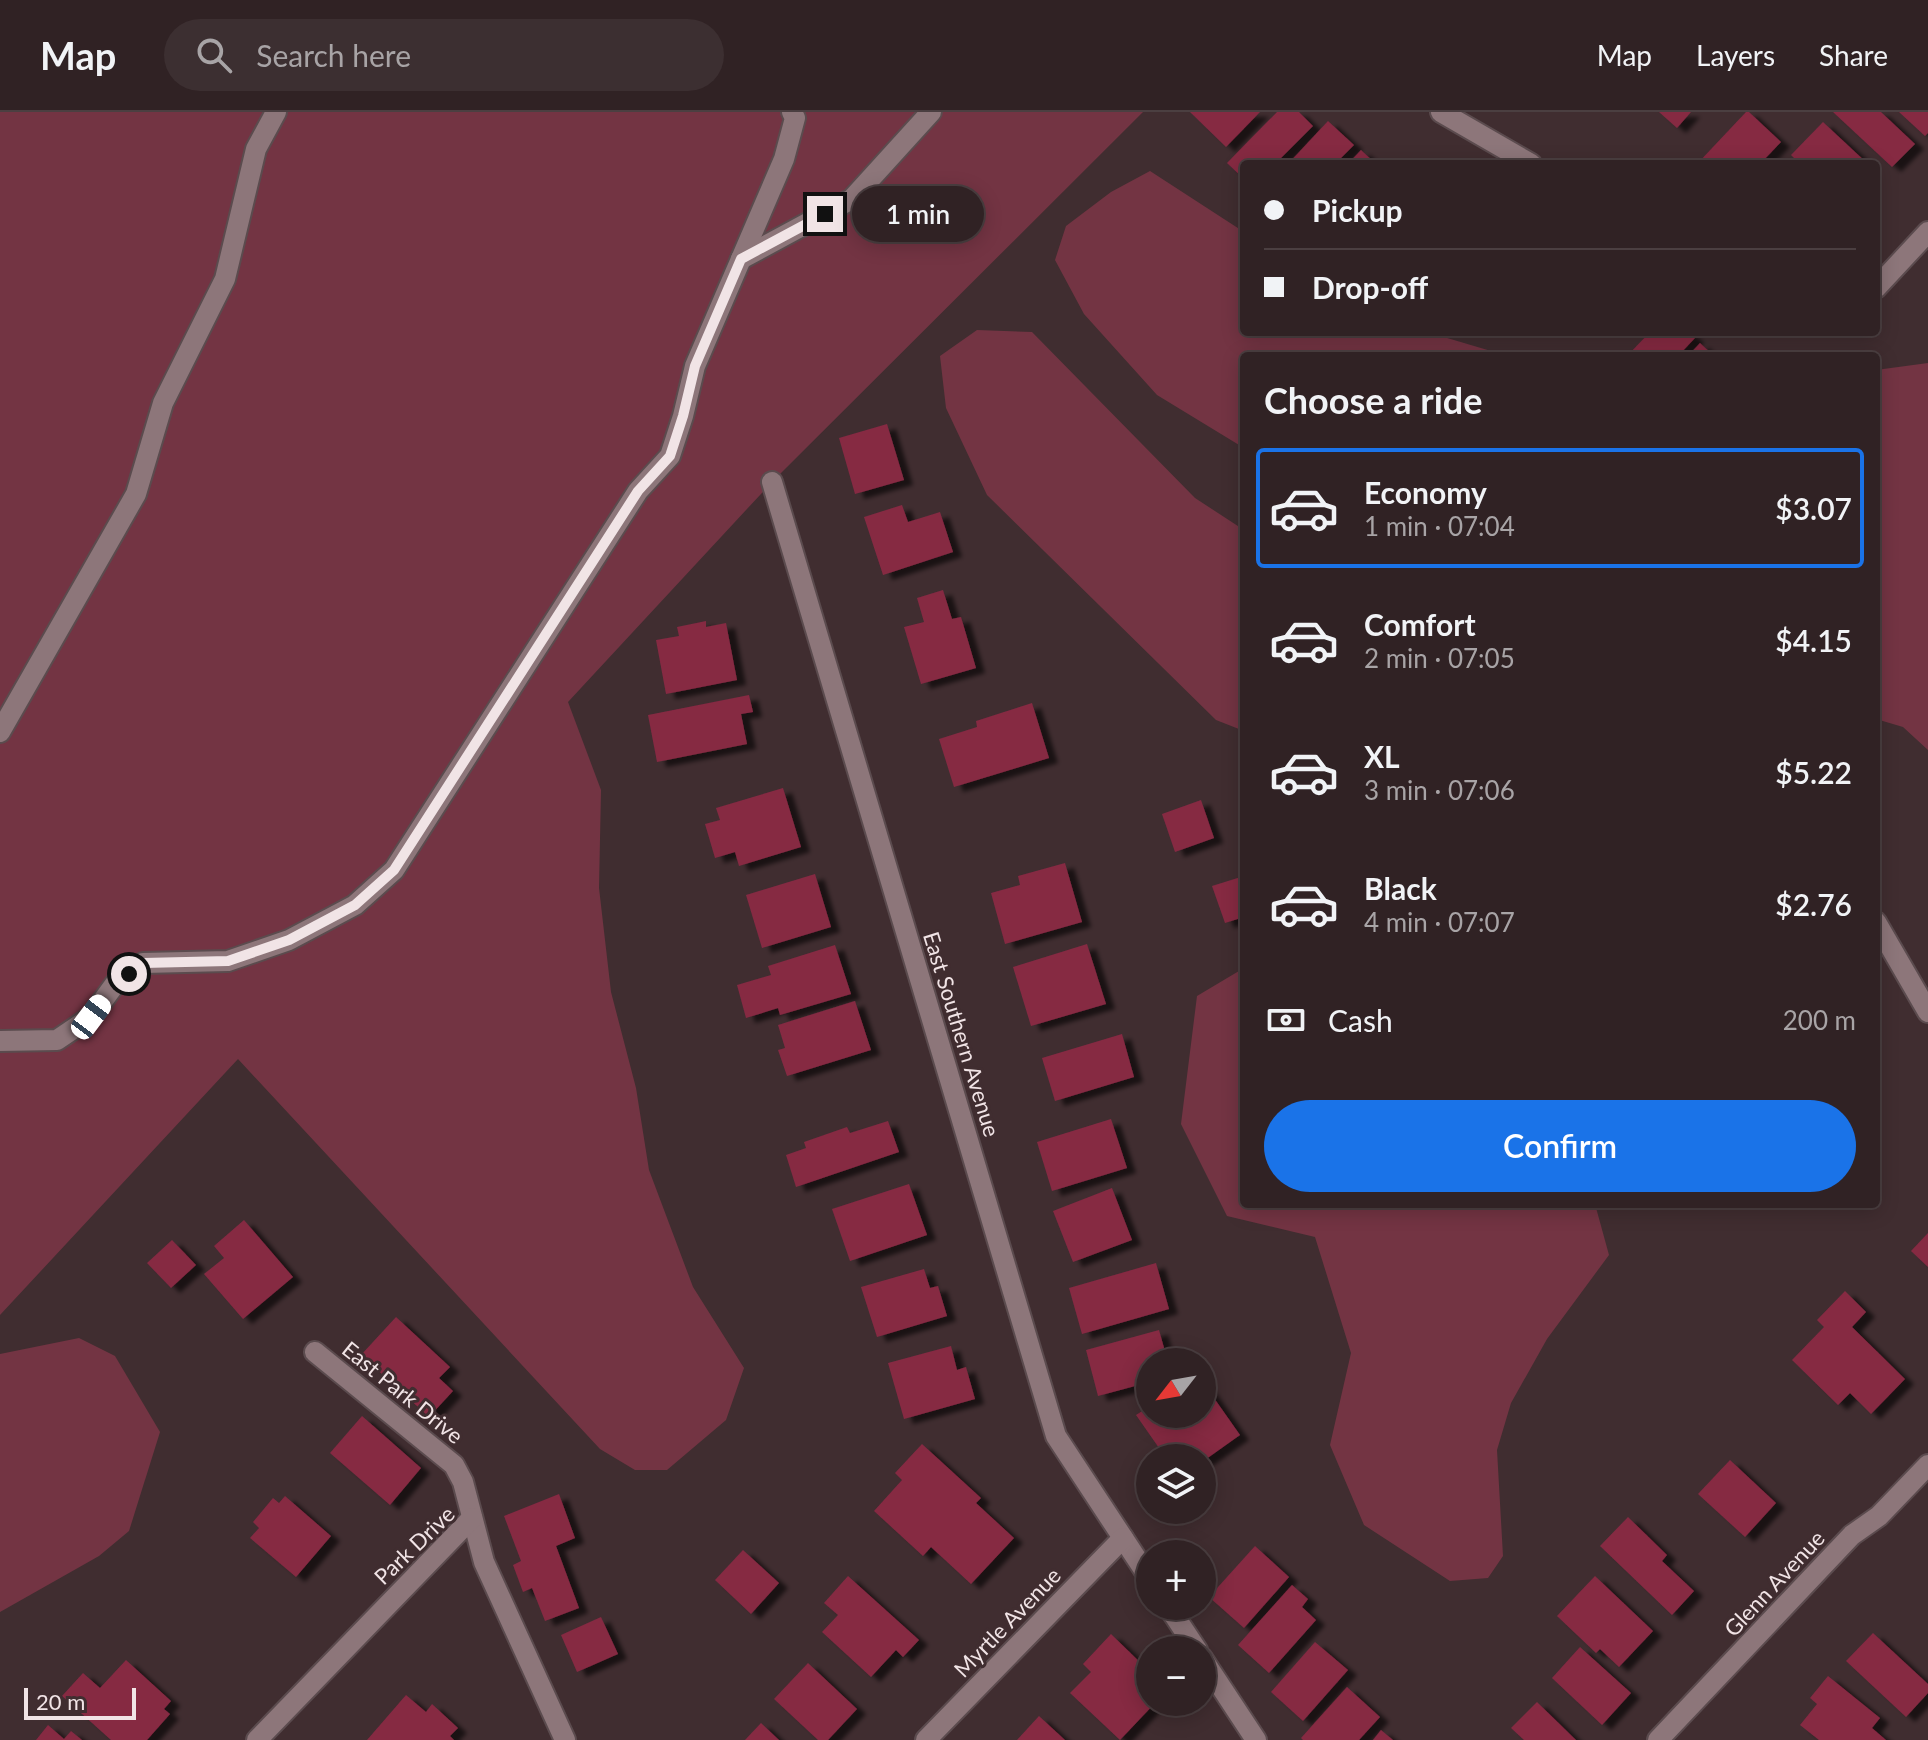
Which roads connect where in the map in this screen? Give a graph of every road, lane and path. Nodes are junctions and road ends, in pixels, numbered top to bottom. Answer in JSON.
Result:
{"nodes":[{"id":1,"x":276,"y":112,"type":"edge"},
{"id":2,"x":792,"y":112,"type":"edge"},
{"id":3,"x":931,"y":112,"type":"edge"},
{"id":4,"x":1448,"y":114,"type":"edge"},
{"id":5,"x":1524,"y":160,"type":"edge"},
{"id":6,"x":1928,"y":232,"type":"edge"},
{"id":7,"x":741,"y":259,"type":"junction"},
{"id":8,"x":1880,"y":284,"type":"edge"},
{"id":9,"x":772,"y":482,"type":"dead end"},
{"id":10,"x":0,"y":732,"type":"edge"},
{"id":11,"x":1882,"y":947,"type":"edge"},
{"id":12,"x":1928,"y":1012,"type":"edge"},
{"id":13,"x":0,"y":1041,"type":"edge"},
{"id":14,"x":315,"y":1352,"type":"dead end"},
{"id":15,"x":1928,"y":1465,"type":"edge"},
{"id":16,"x":472,"y":1518,"type":"junction"},
{"id":17,"x":1123,"y":1538,"type":"junction"},
{"id":18,"x":1136,"y":1558,"type":"edge"},
{"id":19,"x":1216,"y":1679,"type":"edge"},
{"id":20,"x":257,"y":1740,"type":"edge"},
{"id":21,"x":565,"y":1740,"type":"edge"},
{"id":22,"x":926,"y":1740,"type":"edge"},
{"id":23,"x":1256,"y":1740,"type":"edge"},
{"id":24,"x":1658,"y":1740,"type":"edge"}],
"edges":[{"from":1,"to":10,"type":"street"},
{"from":2,"to":7,"type":"street"},
{"from":3,"to":7,"type":"street"},
{"from":4,"to":5,"type":"street"},
{"from":6,"to":8,"type":"street"},
{"from":7,"to":13,"type":"street"},
{"from":9,"to":17,"type":"street","name":"East Southern Avenue"},
{"from":11,"to":12,"type":"street"},
{"from":14,"to":16,"type":"street","name":"East Park Drive"},
{"from":15,"to":24,"type":"street","name":"Glenn Avenue"},
{"from":16,"to":20,"type":"street","name":"Park Drive"},
{"from":16,"to":21,"type":"street","name":"Park Drive"},
{"from":17,"to":18,"type":"street","name":"East Southern Avenue"},
{"from":17,"to":22,"type":"street","name":"Myrtle Avenue"},
{"from":19,"to":23,"type":"street"}]}
